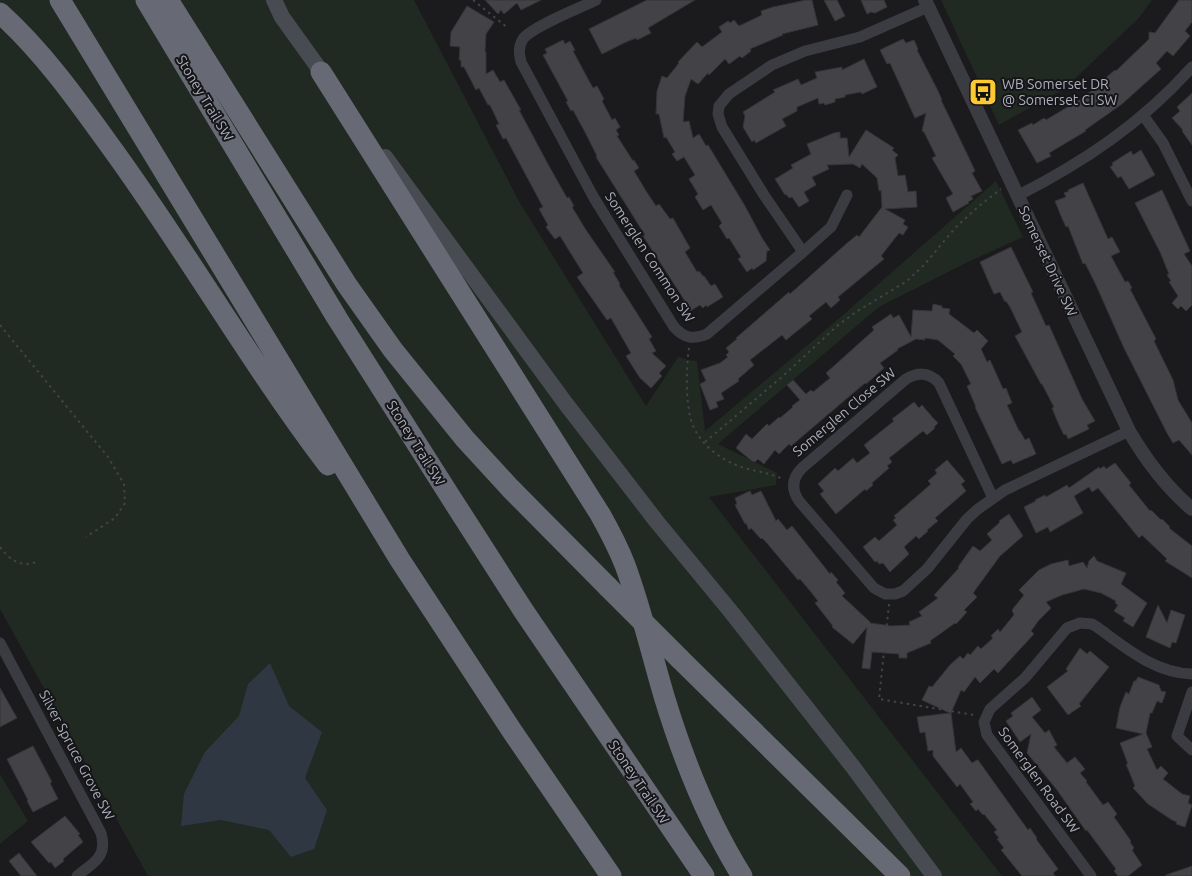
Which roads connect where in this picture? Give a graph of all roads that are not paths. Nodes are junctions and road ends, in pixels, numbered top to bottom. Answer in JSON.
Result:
{"nodes":[{"id":1,"x":60,"y":0,"type":"edge"},
{"id":2,"x":146,"y":0,"type":"edge"},
{"id":3,"x":168,"y":0,"type":"edge"},
{"id":4,"x":274,"y":0,"type":"edge"},
{"id":5,"x":596,"y":0,"type":"edge"},
{"id":6,"x":926,"y":4,"type":"edge"},
{"id":7,"x":0,"y":12,"type":"edge"},
{"id":8,"x":1192,"y":67,"type":"edge"},
{"id":9,"x":321,"y":72,"type":"junction"},
{"id":10,"x":1143,"y":115,"type":"junction"},
{"id":11,"x":847,"y":196,"type":"dead end"},
{"id":12,"x":1017,"y":196,"type":"junction"},
{"id":13,"x":1192,"y":201,"type":"edge"},
{"id":14,"x":803,"y":252,"type":"junction"},
{"id":15,"x":1129,"y":431,"type":"junction"},
{"id":16,"x":993,"y":498,"type":"junction"},
{"id":17,"x":1192,"y":509,"type":"edge"},
{"id":18,"x":400,"y":560,"type":"junction"},
{"id":19,"x":0,"y":644,"type":"edge"},
{"id":20,"x":1192,"y":674,"type":"edge"},
{"id":21,"x":1192,"y":692,"type":"edge"},
{"id":22,"x":1192,"y":750,"type":"edge"},
{"id":23,"x":77,"y":876,"type":"edge"},
{"id":24,"x":611,"y":876,"type":"edge"},
{"id":25,"x":704,"y":876,"type":"edge"},
{"id":26,"x":742,"y":876,"type":"edge"},
{"id":27,"x":900,"y":876,"type":"edge"},
{"id":28,"x":934,"y":876,"type":"edge"},
{"id":29,"x":1091,"y":876,"type":"edge"}],
"edges":[{"from":1,"to":18,"type":"highway"},
{"from":2,"to":25,"type":"highway","name":"Stoney Trail SW"},
{"from":3,"to":27,"type":"highway","bridge":true},
{"from":4,"to":9,"type":"main road"},
{"from":5,"to":14,"type":"street","name":"Somerglen Common SW"},
{"from":6,"to":12,"type":"street","name":"Somerset Drive SW"},
{"from":6,"to":14,"type":"street"},
{"from":7,"to":18,"type":"highway"},
{"from":8,"to":10,"type":"street"},
{"from":9,"to":26,"type":"highway"},
{"from":9,"to":28,"type":"main road"},
{"from":10,"to":12,"type":"street"},
{"from":10,"to":13,"type":"street"},
{"from":11,"to":14,"type":"street","name":"Somerglen Common SW"},
{"from":12,"to":15,"type":"street","name":"Somerset Drive SW"},
{"from":15,"to":16,"type":"street"},
{"from":15,"to":17,"type":"street","name":"Somerset Drive SW"},
{"from":16,"to":16,"type":"street","name":"Somerglen Close SW"},
{"from":18,"to":24,"type":"highway"},
{"from":19,"to":23,"type":"street","name":"Silver Spruce Grove SW"},
{"from":20,"to":29,"type":"street","name":"Somerglen Road SW"},
{"from":21,"to":22,"type":"street"}]}
